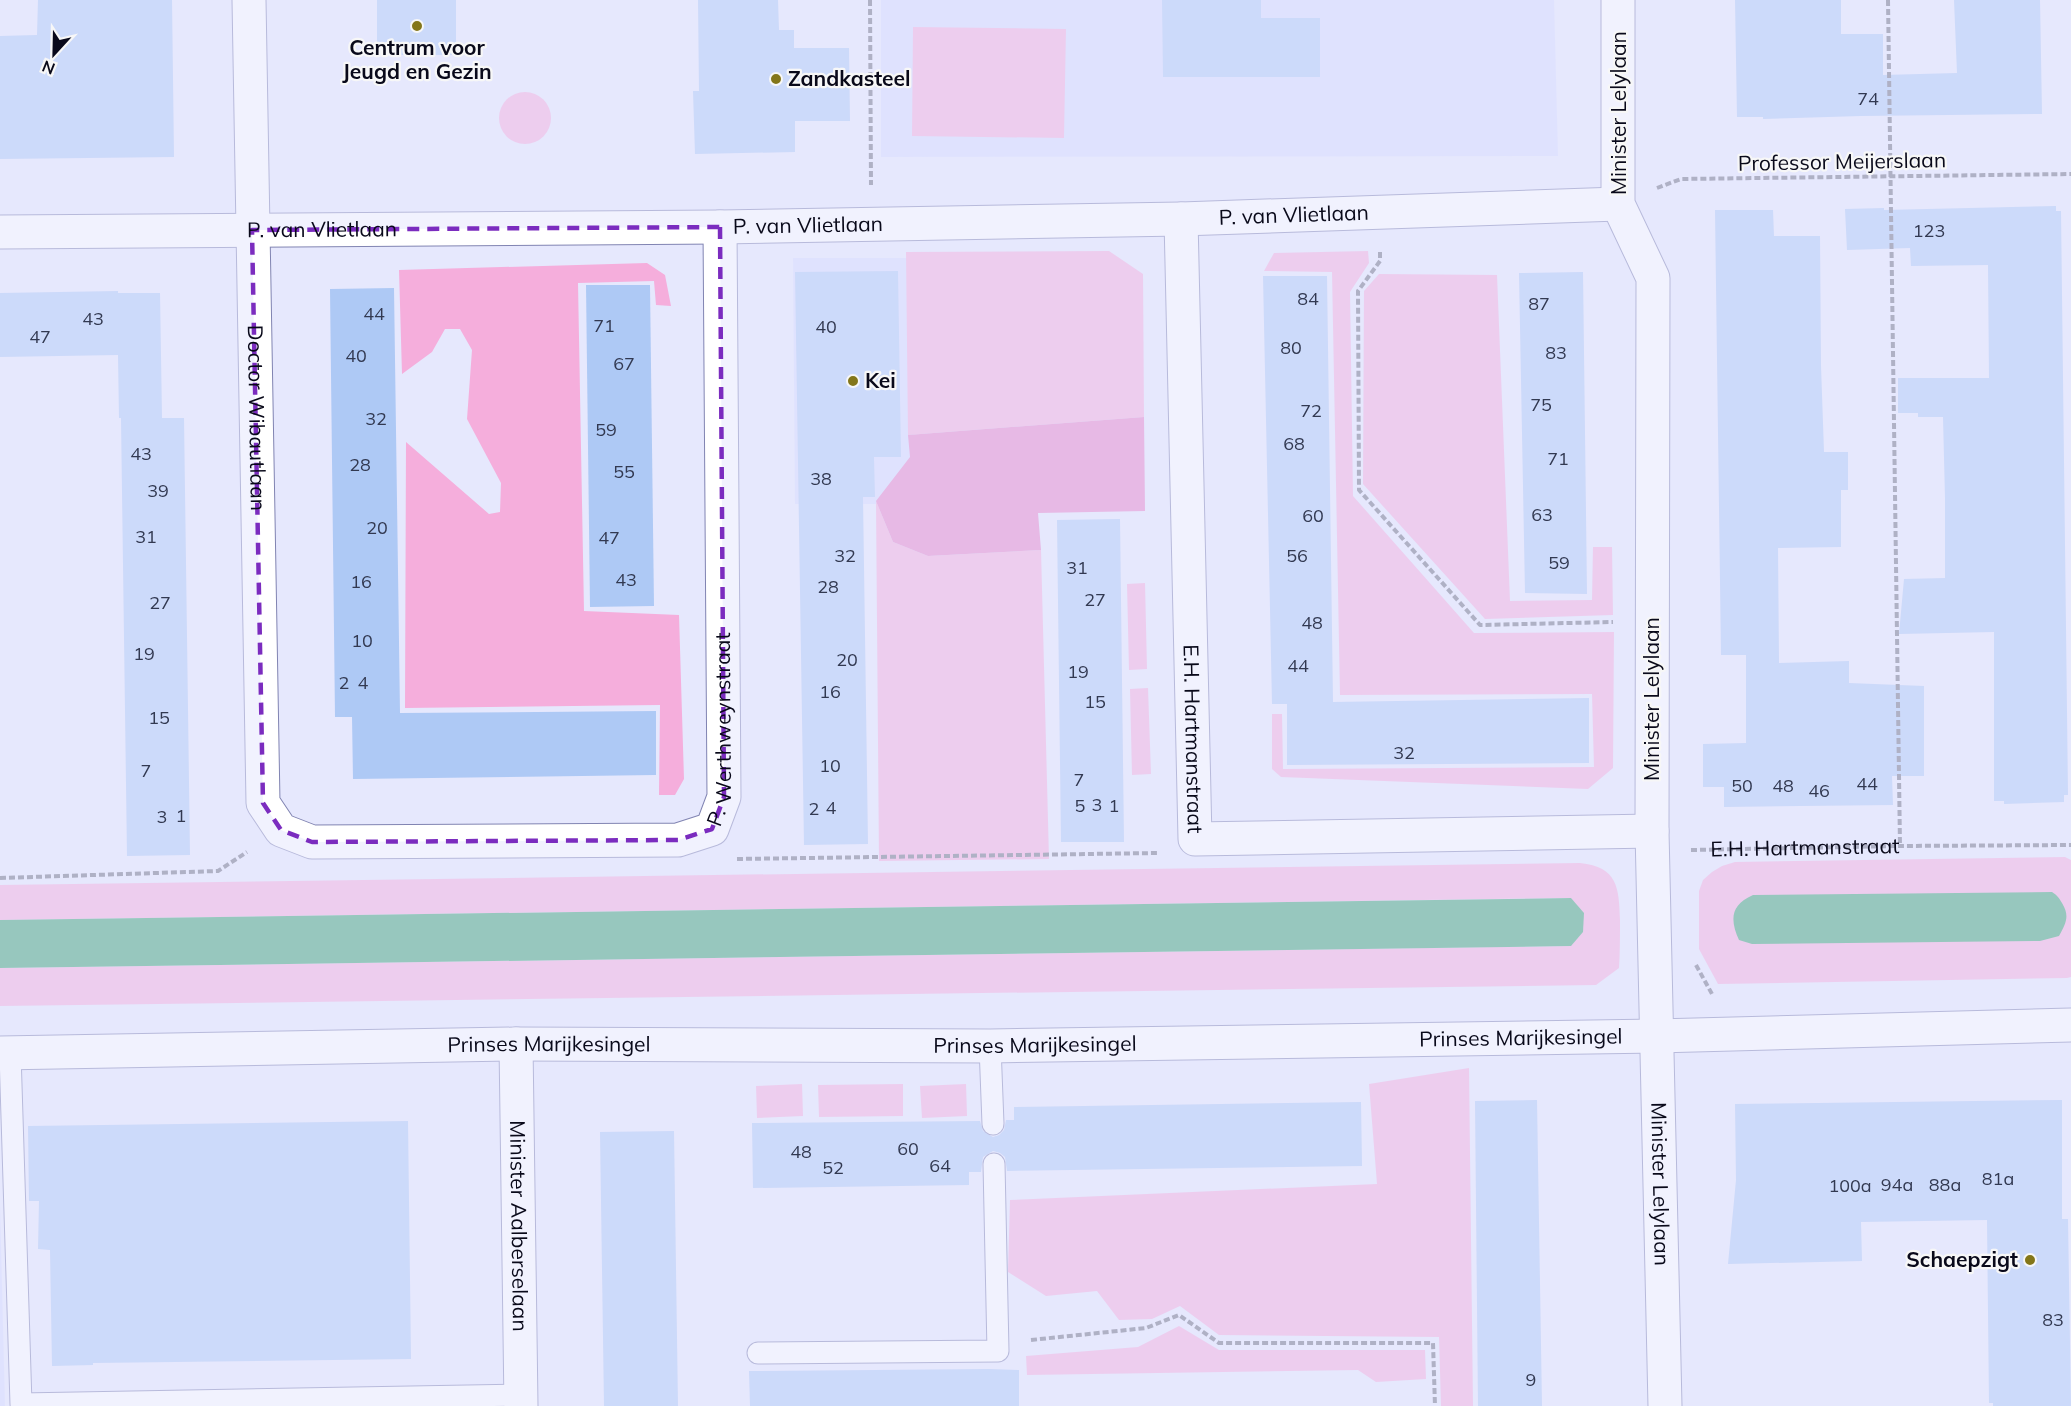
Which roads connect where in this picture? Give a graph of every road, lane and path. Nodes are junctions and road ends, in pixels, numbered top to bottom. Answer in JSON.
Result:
{"nodes":[{"id":1,"x":249,"y":0,"type":"edge"},
{"id":2,"x":870,"y":0,"type":"edge"},
{"id":3,"x":1618,"y":0,"type":"edge"},
{"id":4,"x":1888,"y":0,"type":"edge"},
{"id":5,"x":2071,"y":174,"type":"edge"},
{"id":6,"x":1891,"y":176,"type":"junction"},
{"id":7,"x":1618,"y":204,"type":"junction"},
{"id":8,"x":1377,"y":213,"type":"junction"},
{"id":9,"x":1181,"y":219,"type":"junction"},
{"id":10,"x":871,"y":225,"type":"junction"},
{"id":11,"x":720,"y":227,"type":"junction"},
{"id":12,"x":252,"y":230,"type":"junction"},
{"id":13,"x":0,"y":232,"type":"edge"},
{"id":14,"x":1652,"y":621,"type":"junction"},
{"id":15,"x":281,"y":830,"type":"junction"},
{"id":16,"x":1652,"y":831,"type":"junction"},
{"id":17,"x":1195,"y":839,"type":"junction"},
{"id":18,"x":678,"y":840,"type":"junction"},
{"id":19,"x":2071,"y":845,"type":"edge"},
{"id":20,"x":1900,"y":846,"type":"junction"},
{"id":21,"x":1689,"y":850,"type":"dead end"},
{"id":22,"x":0,"y":878,"type":"edge"},
{"id":23,"x":1696,"y":964,"type":"dead end"},
{"id":24,"x":1712,"y":994,"type":"dead end"},
{"id":25,"x":2071,"y":1025,"type":"edge"},
{"id":26,"x":1657,"y":1036,"type":"junction"},
{"id":27,"x":516,"y":1044,"type":"junction"},
{"id":28,"x":990,"y":1046,"type":"junction"},
{"id":29,"x":5,"y":1053,"type":"edge"},
{"id":30,"x":993,"y":1124,"type":"dead end"},
{"id":31,"x":994,"y":1164,"type":"dead end"},
{"id":32,"x":998,"y":1343,"type":"junction"},
{"id":33,"x":758,"y":1353,"type":"dead end"},
{"id":34,"x":521,"y":1400,"type":"edge"},
{"id":35,"x":1435,"y":1406,"type":"edge"},
{"id":36,"x":1665,"y":1406,"type":"edge"}],
"edges":[{"from":1,"to":12,"type":"street","name":"Doctor Wibautlaan"},
{"from":2,"to":10,"type":"path"},
{"from":3,"to":7,"type":"street","name":"Minister Lelylaan"},
{"from":4,"to":6,"type":"path"},
{"from":5,"to":6,"type":"path","name":"Professor Meijerslaan"},
{"from":6,"to":7,"type":"path","name":"Professor Meijerslaan"},
{"from":6,"to":20,"type":"path"},
{"from":7,"to":8,"type":"street","name":"P. van Vlietlaan"},
{"from":7,"to":14,"type":"street","name":"Minister Lelylaan"},
{"from":8,"to":9,"type":"street","name":"P. van Vlietlaan"},
{"from":8,"to":14,"type":"path"},
{"from":9,"to":10,"type":"street","name":"P. van Vlietlaan"},
{"from":9,"to":17,"type":"street","name":"E.H. Hartmanstraat"},
{"from":10,"to":11,"type":"street","name":"P. van Vlietlaan"},
{"from":11,"to":12,"type":"street","name":"P. van Vlietlaan"},
{"from":11,"to":18,"type":"street","name":"P. Werthweynstraat"},
{"from":12,"to":13,"type":"street","name":"P. van Vlietlaan"},
{"from":12,"to":15,"type":"street","name":"Doctor Wibautlaan"},
{"from":14,"to":16,"type":"street","name":"Minister Lelylaan"},
{"from":15,"to":18,"type":"street","name":"P. Werthweynstraat"},
{"from":15,"to":22,"type":"path"},
{"from":16,"to":17,"type":"street","name":"E.H. Hartmanstraat"},
{"from":16,"to":26,"type":"street","name":"Minister Lelylaan"},
{"from":17,"to":18,"type":"path"},
{"from":19,"to":20,"type":"path","name":"E.H. Hartmanstraat"},
{"from":20,"to":21,"type":"path","name":"E.H. Hartmanstraat"},
{"from":23,"to":24,"type":"path"},
{"from":25,"to":26,"type":"street","name":"Prinses Marijkesingel"},
{"from":26,"to":28,"type":"street","name":"Prinses Marijkesingel"},
{"from":26,"to":36,"type":"street","name":"Minister Lelylaan"},
{"from":27,"to":28,"type":"street","name":"Prinses Marijkesingel"},
{"from":27,"to":29,"type":"street","name":"Prinses Marijkesingel"},
{"from":27,"to":34,"type":"street","name":"Minister Aalberselaan"},
{"from":28,"to":30,"type":"lane"},
{"from":29,"to":34,"type":"lane"},
{"from":31,"to":32,"type":"lane"},
{"from":32,"to":33,"type":"lane"},
{"from":32,"to":35,"type":"path"}]}
